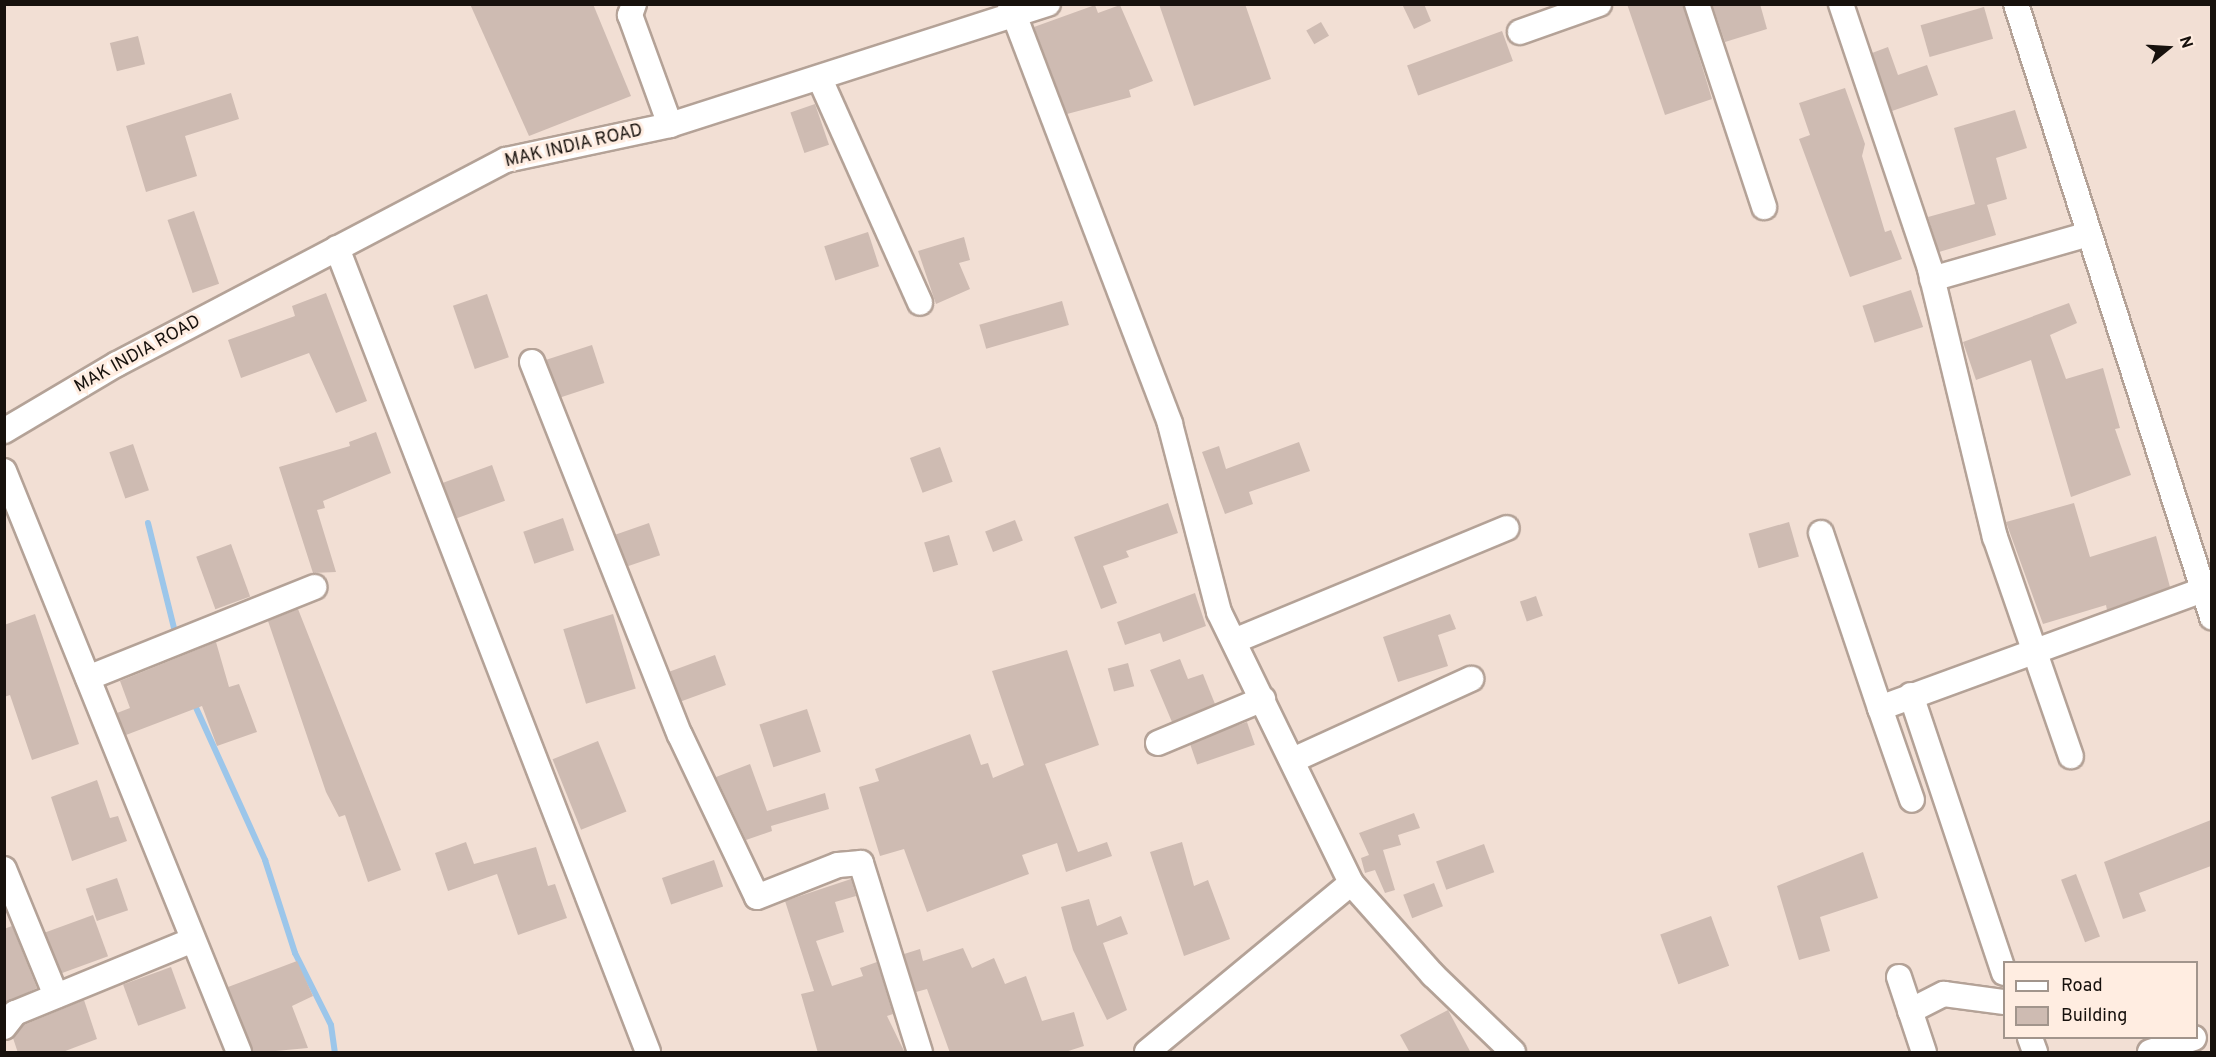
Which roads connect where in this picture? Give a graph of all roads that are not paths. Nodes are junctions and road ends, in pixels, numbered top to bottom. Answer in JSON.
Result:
{"nodes":[{"id":1,"x":634,"y":4,"type":"edge"},
{"id":2,"x":1048,"y":4,"type":"edge"},
{"id":3,"x":1599,"y":4,"type":"edge"},
{"id":4,"x":1697,"y":4,"type":"edge"},
{"id":5,"x":1841,"y":4,"type":"edge"},
{"id":6,"x":2016,"y":4,"type":"edge"},
{"id":7,"x":1012,"y":11,"type":"edge"},
{"id":8,"x":1520,"y":32,"type":"dead end"},
{"id":9,"x":820,"y":79,"type":"junction"},
{"id":10,"x":670,"y":125,"type":"junction"},
{"id":11,"x":1764,"y":207,"type":"dead end"},
{"id":12,"x":2089,"y":234,"type":"junction"},
{"id":13,"x":337,"y":248,"type":"junction"},
{"id":14,"x":1932,"y":279,"type":"junction"},
{"id":15,"x":920,"y":303,"type":"dead end"},
{"id":16,"x":532,"y":362,"type":"dead end"},
{"id":17,"x":4,"y":431,"type":"edge"},
{"id":18,"x":4,"y":471,"type":"edge"},
{"id":19,"x":1507,"y":528,"type":"dead end"},
{"id":20,"x":1821,"y":533,"type":"dead end"},
{"id":21,"x":314,"y":587,"type":"dead end"},
{"id":22,"x":2203,"y":590,"type":"junction"},
{"id":23,"x":2211,"y":617,"type":"edge"},
{"id":24,"x":1234,"y":641,"type":"junction"},
{"id":25,"x":2034,"y":651,"type":"junction"},
{"id":26,"x":88,"y":678,"type":"junction"},
{"id":27,"x":1471,"y":679,"type":"dead end"},
{"id":28,"x":1911,"y":695,"type":"junction"},
{"id":29,"x":1263,"y":699,"type":"junction"},
{"id":30,"x":1881,"y":708,"type":"junction"},
{"id":31,"x":1158,"y":743,"type":"dead end"},
{"id":32,"x":2071,"y":756,"type":"dead end"},
{"id":33,"x":1293,"y":760,"type":"junction"},
{"id":34,"x":1912,"y":800,"type":"dead end"},
{"id":35,"x":4,"y":869,"type":"edge"},
{"id":36,"x":1351,"y":883,"type":"junction"},
{"id":37,"x":193,"y":940,"type":"junction"},
{"id":38,"x":2003,"y":970,"type":"edge"},
{"id":39,"x":1899,"y":977,"type":"dead end"},
{"id":40,"x":56,"y":996,"type":"junction"},
{"id":41,"x":2003,"y":1002,"type":"edge"},
{"id":42,"x":1910,"y":1011,"type":"junction"},
{"id":43,"x":4,"y":1027,"type":"edge"},
{"id":44,"x":2030,"y":1039,"type":"edge"},
{"id":45,"x":2189,"y":1039,"type":"edge"},
{"id":46,"x":239,"y":1053,"type":"edge"},
{"id":47,"x":648,"y":1053,"type":"edge"},
{"id":48,"x":920,"y":1053,"type":"edge"},
{"id":49,"x":1147,"y":1053,"type":"edge"},
{"id":50,"x":1513,"y":1053,"type":"edge"},
{"id":51,"x":1924,"y":1053,"type":"edge"},
{"id":52,"x":2036,"y":1053,"type":"edge"},
{"id":53,"x":2150,"y":1053,"type":"edge"}],
"edges":[{"from":1,"to":10,"type":"street"},
{"from":2,"to":7,"type":"street","name":"MAK INDIA ROAD"},
{"from":3,"to":8,"type":"street"},
{"from":4,"to":11,"type":"street"},
{"from":5,"to":14,"type":"street"},
{"from":6,"to":12,"type":"street"},
{"from":7,"to":9,"type":"street","name":"MAK INDIA ROAD"},
{"from":7,"to":24,"type":"street"},
{"from":9,"to":10,"type":"street","name":"MAK INDIA ROAD"},
{"from":9,"to":15,"type":"street"},
{"from":10,"to":13,"type":"street","name":"MAK INDIA ROAD"},
{"from":12,"to":14,"type":"street"},
{"from":12,"to":22,"type":"street"},
{"from":13,"to":17,"type":"street","name":"MAK INDIA ROAD"},
{"from":13,"to":47,"type":"street"},
{"from":14,"to":25,"type":"street"},
{"from":16,"to":48,"type":"street"},
{"from":18,"to":26,"type":"street"},
{"from":19,"to":24,"type":"street"},
{"from":20,"to":30,"type":"street"},
{"from":21,"to":26,"type":"street"},
{"from":22,"to":23,"type":"street"},
{"from":22,"to":25,"type":"street"},
{"from":24,"to":29,"type":"street"},
{"from":25,"to":28,"type":"street"},
{"from":25,"to":32,"type":"street"},
{"from":26,"to":37,"type":"street"},
{"from":27,"to":33,"type":"street"},
{"from":28,"to":30,"type":"street"},
{"from":28,"to":38,"type":"street"},
{"from":29,"to":31,"type":"street"},
{"from":29,"to":33,"type":"street"},
{"from":30,"to":34,"type":"street"},
{"from":33,"to":36,"type":"street"},
{"from":35,"to":40,"type":"street"},
{"from":36,"to":49,"type":"street"},
{"from":36,"to":50,"type":"street"},
{"from":37,"to":40,"type":"street"},
{"from":37,"to":46,"type":"street"},
{"from":39,"to":42,"type":"street"},
{"from":40,"to":43,"type":"street"},
{"from":41,"to":42,"type":"street"},
{"from":42,"to":51,"type":"street"},
{"from":44,"to":52,"type":"street"},
{"from":45,"to":53,"type":"street"}]}
